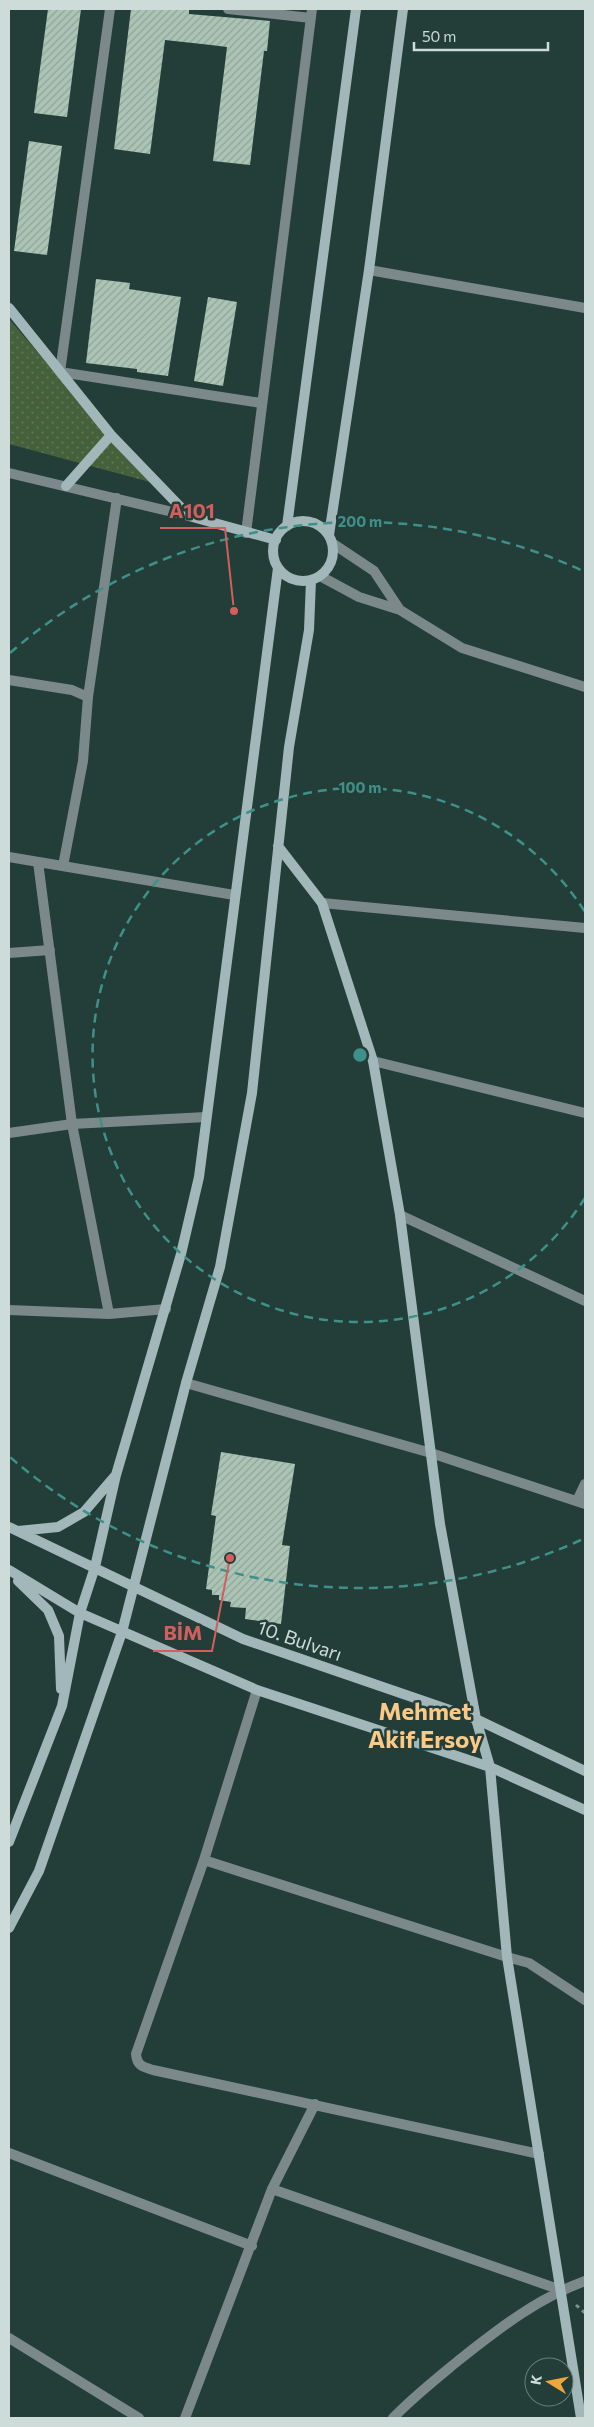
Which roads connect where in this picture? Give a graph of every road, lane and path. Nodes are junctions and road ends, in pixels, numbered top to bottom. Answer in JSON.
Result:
{"nodes":[{"id":1,"x":110,"y":9,"type":"edge"},
{"id":2,"x":228,"y":9,"type":"edge"},
{"id":3,"x":356,"y":9,"type":"edge"},
{"id":4,"x":403,"y":9,"type":"edge"},
{"id":5,"x":311,"y":13,"type":"edge"},
{"id":6,"x":369,"y":270,"type":"junction"},
{"id":7,"x":9,"y":308,"type":"edge"},
{"id":8,"x":585,"y":308,"type":"edge"},
{"id":9,"x":60,"y":372,"type":"junction"},
{"id":10,"x":261,"y":403,"type":"junction"},
{"id":11,"x":112,"y":435,"type":"junction"},
{"id":12,"x":9,"y":473,"type":"edge"},
{"id":13,"x":66,"y":486,"type":"junction"},
{"id":14,"x":117,"y":498,"type":"junction"},
{"id":15,"x":189,"y":516,"type":"junction"},
{"id":16,"x":287,"y":526,"type":"junction"},
{"id":17,"x":246,"y":533,"type":"junction"},
{"id":18,"x":330,"y":539,"type":"junction"},
{"id":19,"x":276,"y":540,"type":"junction"},
{"id":20,"x":278,"y":568,"type":"junction"},
{"id":21,"x":316,"y":578,"type":"junction"},
{"id":22,"x":400,"y":610,"type":"junction"},
{"id":23,"x":9,"y":680,"type":"edge"},
{"id":24,"x":585,"y":687,"type":"edge"},
{"id":25,"x":88,"y":697,"type":"junction"},
{"id":26,"x":278,"y":846,"type":"junction"},
{"id":27,"x":9,"y":857,"type":"edge"},
{"id":28,"x":38,"y":862,"type":"junction"},
{"id":29,"x":63,"y":866,"type":"junction"},
{"id":30,"x":234,"y":895,"type":"junction"},
{"id":31,"x":322,"y":902,"type":"junction"},
{"id":32,"x":585,"y":928,"type":"edge"},
{"id":33,"x":50,"y":950,"type":"junction"},
{"id":34,"x":9,"y":953,"type":"edge"},
{"id":35,"x":373,"y":1060,"type":"junction"},
{"id":36,"x":585,"y":1113,"type":"edge"},
{"id":37,"x":206,"y":1117,"type":"junction"},
{"id":38,"x":72,"y":1124,"type":"junction"},
{"id":39,"x":9,"y":1133,"type":"edge"},
{"id":40,"x":400,"y":1215,"type":"junction"},
{"id":41,"x":585,"y":1302,"type":"edge"},
{"id":42,"x":166,"y":1309,"type":"junction"},
{"id":43,"x":9,"y":1310,"type":"edge"},
{"id":44,"x":110,"y":1314,"type":"junction"},
{"id":45,"x":186,"y":1383,"type":"junction"},
{"id":46,"x":430,"y":1453,"type":"junction"},
{"id":47,"x":116,"y":1475,"type":"junction"},
{"id":48,"x":585,"y":1484,"type":"edge"},
{"id":49,"x":581,"y":1503,"type":"edge"},
{"id":50,"x":13,"y":1529,"type":"edge"},
{"id":51,"x":95,"y":1567,"type":"junction"},
{"id":52,"x":9,"y":1571,"type":"edge"},
{"id":53,"x":135,"y":1586,"type":"junction"},
{"id":54,"x":80,"y":1613,"type":"junction"},
{"id":55,"x":122,"y":1632,"type":"junction"},
{"id":56,"x":257,"y":1690,"type":"junction"},
{"id":57,"x":62,"y":1706,"type":"junction"},
{"id":58,"x":476,"y":1719,"type":"junction"},
{"id":59,"x":490,"y":1767,"type":"junction"},
{"id":60,"x":585,"y":1771,"type":"edge"},
{"id":61,"x":585,"y":1810,"type":"edge"},
{"id":62,"x":9,"y":1842,"type":"edge"},
{"id":63,"x":204,"y":1860,"type":"junction"},
{"id":64,"x":9,"y":1928,"type":"edge"},
{"id":65,"x":507,"y":1956,"type":"junction"},
{"id":66,"x":585,"y":2000,"type":"edge"},
{"id":67,"x":315,"y":2104,"type":"junction"},
{"id":68,"x":9,"y":2153,"type":"edge"},
{"id":69,"x":539,"y":2154,"type":"junction"},
{"id":70,"x":272,"y":2189,"type":"junction"},
{"id":71,"x":252,"y":2246,"type":"junction"},
{"id":72,"x":585,"y":2281,"type":"edge"},
{"id":73,"x":561,"y":2290,"type":"junction"},
{"id":74,"x":9,"y":2338,"type":"edge"},
{"id":75,"x":139,"y":2418,"type":"edge"},
{"id":76,"x":185,"y":2418,"type":"edge"},
{"id":77,"x":393,"y":2418,"type":"edge"},
{"id":78,"x":581,"y":2418,"type":"edge"}],
"edges":[{"from":1,"to":9,"type":"street"},
{"from":2,"to":5,"type":"street"},
{"from":3,"to":16,"type":"main road"},
{"from":4,"to":6,"type":"main road"},
{"from":5,"to":10,"type":"street"},
{"from":6,"to":8,"type":"street"},
{"from":6,"to":18,"type":"main road"},
{"from":7,"to":9,"type":"main road"},
{"from":9,"to":10,"type":"street"},
{"from":9,"to":11,"type":"main road"},
{"from":10,"to":17,"type":"street"},
{"from":11,"to":13,"type":"main road"},
{"from":11,"to":15,"type":"main road"},
{"from":12,"to":13,"type":"street"},
{"from":13,"to":14,"type":"street"},
{"from":14,"to":15,"type":"street"},
{"from":14,"to":25,"type":"street"},
{"from":15,"to":17,"type":"main road"},
{"from":16,"to":18,"type":"main road"},
{"from":16,"to":19,"type":"main road"},
{"from":17,"to":19,"type":"main road"},
{"from":18,"to":21,"type":"main road"},
{"from":18,"to":22,"type":"street"},
{"from":19,"to":20,"type":"main road"},
{"from":20,"to":21,"type":"main road"},
{"from":20,"to":30,"type":"main road"},
{"from":21,"to":22,"type":"street"},
{"from":21,"to":26,"type":"main road"},
{"from":22,"to":24,"type":"street"},
{"from":23,"to":25,"type":"street"},
{"from":25,"to":29,"type":"street"},
{"from":26,"to":31,"type":"main road"},
{"from":26,"to":45,"type":"main road"},
{"from":27,"to":28,"type":"street"},
{"from":28,"to":29,"type":"street"},
{"from":28,"to":33,"type":"street"},
{"from":29,"to":30,"type":"street"},
{"from":30,"to":37,"type":"main road"},
{"from":31,"to":32,"type":"street"},
{"from":31,"to":35,"type":"main road"},
{"from":33,"to":34,"type":"street"},
{"from":33,"to":38,"type":"street"},
{"from":35,"to":36,"type":"street"},
{"from":35,"to":40,"type":"main road"},
{"from":37,"to":38,"type":"street"},
{"from":37,"to":42,"type":"main road"},
{"from":38,"to":39,"type":"street"},
{"from":38,"to":44,"type":"street"},
{"from":40,"to":41,"type":"street"},
{"from":40,"to":46,"type":"main road"},
{"from":42,"to":44,"type":"street"},
{"from":42,"to":47,"type":"main road"},
{"from":43,"to":44,"type":"street"},
{"from":45,"to":46,"type":"street"},
{"from":45,"to":53,"type":"main road"},
{"from":46,"to":49,"type":"street"},
{"from":46,"to":58,"type":"main road"},
{"from":47,"to":50,"type":"main road"},
{"from":47,"to":51,"type":"main road"},
{"from":48,"to":49,"type":"street"},
{"from":50,"to":51,"type":"main road","name":"10. Bulvarı"},
{"from":51,"to":53,"type":"main road","name":"10. Bulvarı"},
{"from":51,"to":54,"type":"main road"},
{"from":52,"to":54,"type":"main road"},
{"from":52,"to":57,"type":"main road"},
{"from":53,"to":55,"type":"main road"},
{"from":53,"to":58,"type":"main road","name":"10. Bulvarı"},
{"from":54,"to":55,"type":"main road"},
{"from":54,"to":57,"type":"main road"},
{"from":55,"to":56,"type":"main road"},
{"from":55,"to":64,"type":"main road"},
{"from":56,"to":59,"type":"main road"},
{"from":56,"to":63,"type":"street"},
{"from":57,"to":62,"type":"main road"},
{"from":58,"to":59,"type":"main road"},
{"from":58,"to":60,"type":"main road","name":"10. Bulvarı"},
{"from":59,"to":61,"type":"main road"},
{"from":59,"to":65,"type":"main road"},
{"from":63,"to":65,"type":"street"},
{"from":63,"to":67,"type":"street"},
{"from":65,"to":66,"type":"street"},
{"from":65,"to":69,"type":"main road"},
{"from":67,"to":69,"type":"street"},
{"from":67,"to":70,"type":"street"},
{"from":68,"to":71,"type":"street"},
{"from":69,"to":73,"type":"main road"},
{"from":70,"to":71,"type":"street"},
{"from":70,"to":73,"type":"street"},
{"from":71,"to":76,"type":"street"},
{"from":72,"to":73,"type":"street"},
{"from":73,"to":77,"type":"street"},
{"from":73,"to":78,"type":"main road"},
{"from":74,"to":75,"type":"street"}]}
